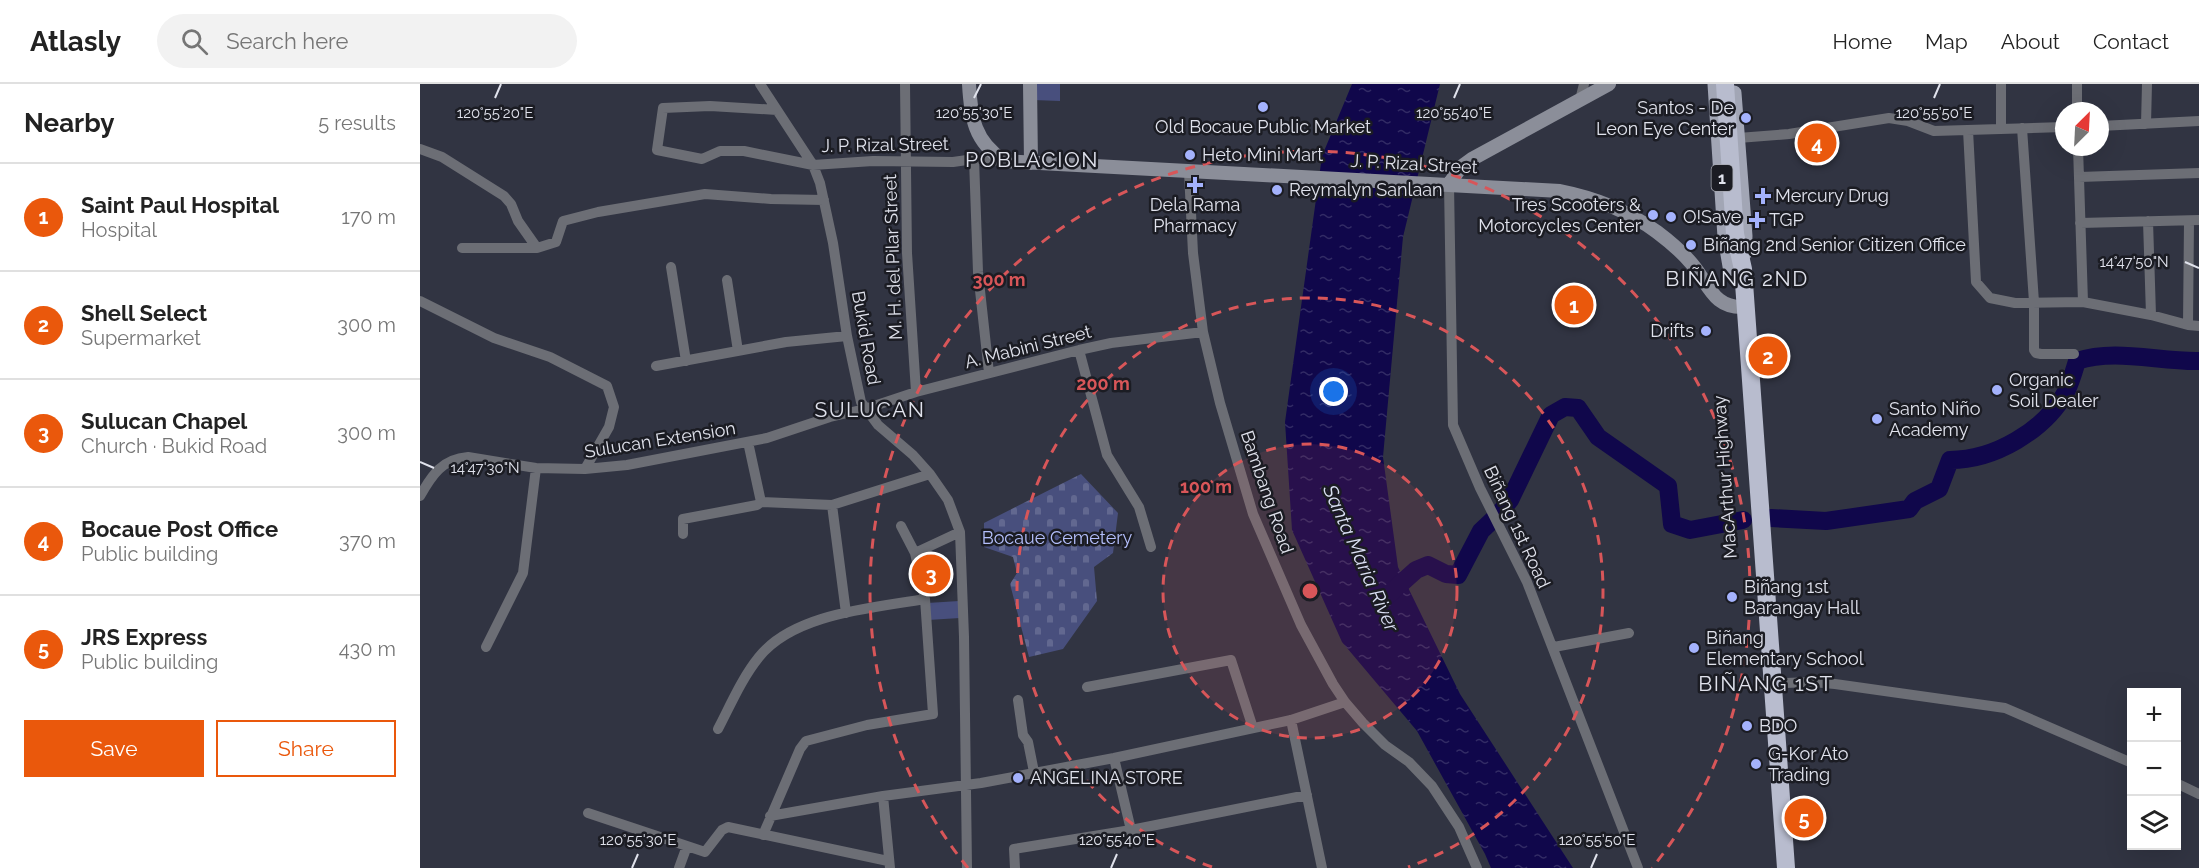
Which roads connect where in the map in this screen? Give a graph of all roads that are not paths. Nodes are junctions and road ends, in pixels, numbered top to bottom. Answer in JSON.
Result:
{"nodes":[{"id":1,"x":748,"y":84,"type":"edge"},
{"id":2,"x":760,"y":84,"type":"edge"},
{"id":3,"x":904,"y":84,"type":"edge"},
{"id":4,"x":969,"y":84,"type":"edge"},
{"id":5,"x":1030,"y":84,"type":"edge"},
{"id":6,"x":1584,"y":84,"type":"edge"},
{"id":7,"x":1609,"y":84,"type":"edge"},
{"id":8,"x":1715,"y":84,"type":"edge"},
{"id":9,"x":1725,"y":84,"type":"edge"},
{"id":10,"x":1733,"y":84,"type":"edge"},
{"id":11,"x":2001,"y":84,"type":"edge"},
{"id":12,"x":2077,"y":84,"type":"edge"},
{"id":13,"x":2147,"y":84,"type":"edge"},
{"id":14,"x":1580,"y":100,"type":"junction"},
{"id":15,"x":2077,"y":102,"type":"edge"},
{"id":16,"x":777,"y":110,"type":"junction"},
{"id":17,"x":2199,"y":121,"type":"edge"},
{"id":18,"x":2146,"y":124,"type":"junction"},
{"id":19,"x":2109,"y":126,"type":"edge"},
{"id":20,"x":2055,"y":127,"type":"edge"},
{"id":21,"x":2022,"y":128,"type":"junction"},
{"id":22,"x":2001,"y":129,"type":"junction"},
{"id":23,"x":1968,"y":130,"type":"junction"},
{"id":24,"x":1738,"y":138,"type":"junction"},
{"id":25,"x":420,"y":149,"type":"edge"},
{"id":26,"x":2078,"y":156,"type":"edge"},
{"id":27,"x":974,"y":159,"type":"junction"},
{"id":28,"x":906,"y":161,"type":"junction"},
{"id":29,"x":1004,"y":161,"type":"junction"},
{"id":30,"x":1031,"y":163,"type":"junction"},
{"id":31,"x":813,"y":165,"type":"junction"},
{"id":32,"x":1188,"y":172,"type":"junction"},
{"id":33,"x":2199,"y":173,"type":"edge"},
{"id":34,"x":2079,"y":177,"type":"junction"},
{"id":35,"x":1449,"y":184,"type":"junction"},
{"id":36,"x":824,"y":200,"type":"junction"},
{"id":37,"x":2194,"y":220,"type":"edge"},
{"id":38,"x":2148,"y":221,"type":"junction"},
{"id":39,"x":2080,"y":223,"type":"junction"},
{"id":40,"x":462,"y":248,"type":"dead end"},
{"id":41,"x":537,"y":248,"type":"junction"},
{"id":42,"x":671,"y":267,"type":"dead end"},
{"id":43,"x":1737,"y":271,"type":"junction"},
{"id":44,"x":727,"y":280,"type":"dead end"},
{"id":45,"x":420,"y":301,"type":"edge"},
{"id":46,"x":2034,"y":302,"type":"junction"},
{"id":47,"x":2082,"y":302,"type":"junction"},
{"id":48,"x":1740,"y":307,"type":"junction"},
{"id":49,"x":2151,"y":315,"type":"junction"},
{"id":50,"x":2193,"y":326,"type":"edge"},
{"id":51,"x":1203,"y":332,"type":"junction"},
{"id":52,"x":847,"y":336,"type":"junction"},
{"id":53,"x":1079,"y":350,"type":"junction"},
{"id":54,"x":738,"y":351,"type":"junction"},
{"id":55,"x":2074,"y":354,"type":"dead end"},
{"id":56,"x":686,"y":361,"type":"junction"},
{"id":57,"x":656,"y":366,"type":"dead end"},
{"id":58,"x":989,"y":374,"type":"junction"},
{"id":59,"x":916,"y":392,"type":"junction"},
{"id":60,"x":865,"y":409,"type":"junction"},
{"id":61,"x":748,"y":442,"type":"junction"},
{"id":62,"x":536,"y":468,"type":"junction"},
{"id":63,"x":585,"y":470,"type":"junction"},
{"id":64,"x":930,"y":474,"type":"junction"},
{"id":65,"x":425,"y":478,"type":"edge"},
{"id":66,"x":420,"y":496,"type":"edge"},
{"id":67,"x":761,"y":502,"type":"junction"},
{"id":68,"x":832,"y":505,"type":"junction"},
{"id":69,"x":901,"y":526,"type":"dead end"},
{"id":70,"x":960,"y":532,"type":"junction"},
{"id":71,"x":684,"y":534,"type":"dead end"},
{"id":72,"x":1151,"y":547,"type":"dead end"},
{"id":73,"x":915,"y":553,"type":"junction"},
{"id":74,"x":925,"y":599,"type":"junction"},
{"id":75,"x":846,"y":613,"type":"junction"},
{"id":76,"x":1629,"y":633,"type":"dead end"},
{"id":77,"x":486,"y":647,"type":"dead end"},
{"id":78,"x":1554,"y":647,"type":"junction"},
{"id":79,"x":1767,"y":684,"type":"junction"},
{"id":80,"x":1087,"y":687,"type":"dead end"},
{"id":81,"x":1018,"y":700,"type":"dead end"},
{"id":82,"x":1345,"y":702,"type":"junction"},
{"id":83,"x":1291,"y":720,"type":"junction"},
{"id":84,"x":1253,"y":728,"type":"junction"},
{"id":85,"x":718,"y":729,"type":"dead end"},
{"id":86,"x":1114,"y":758,"type":"junction"},
{"id":87,"x":2127,"y":761,"type":"edge"},
{"id":88,"x":1034,"y":772,"type":"junction"},
{"id":89,"x":967,"y":784,"type":"junction"},
{"id":90,"x":2181,"y":785,"type":"edge"},
{"id":91,"x":2199,"y":794,"type":"edge"},
{"id":92,"x":1307,"y":795,"type":"junction"},
{"id":93,"x":883,"y":796,"type":"junction"},
{"id":94,"x":588,"y":813,"type":"dead end"},
{"id":95,"x":771,"y":816,"type":"junction"},
{"id":96,"x":1131,"y":830,"type":"junction"},
{"id":97,"x":763,"y":835,"type":"junction"},
{"id":98,"x":687,"y":846,"type":"junction"},
{"id":99,"x":889,"y":865,"type":"edge"},
{"id":100,"x":679,"y":868,"type":"edge"},
{"id":101,"x":967,"y":868,"type":"edge"},
{"id":102,"x":1015,"y":868,"type":"edge"},
{"id":103,"x":1322,"y":868,"type":"edge"},
{"id":104,"x":1477,"y":868,"type":"edge"},
{"id":105,"x":1638,"y":868,"type":"edge"},
{"id":106,"x":1773,"y":868,"type":"edge"},
{"id":107,"x":1786,"y":868,"type":"edge"}],
"edges":[{"from":1,"to":2,"type":"street"},
{"from":2,"to":16,"type":"street","name":"Bukid Road"},
{"from":3,"to":28,"type":"street","name":"M. H. del Pilar Street"},
{"from":4,"to":29,"type":"main road"},
{"from":5,"to":30,"type":"main road"},
{"from":6,"to":14,"type":"street"},
{"from":7,"to":14,"type":"main road"},
{"from":8,"to":43,"type":"main road","name":"MacArthur Highway","number":"1"},
{"from":9,"to":43,"type":"highway","number":"1","bridge":true},
{"from":10,"to":24,"type":"main road","name":"MacArthur Highway","number":"1"},
{"from":11,"to":22,"type":"street"},
{"from":12,"to":15,"type":"street"},
{"from":13,"to":18,"type":"street"},
{"from":14,"to":35,"type":"main road"},
{"from":16,"to":31,"type":"street","name":"Bukid Road"},
{"from":16,"to":31,"type":"street","name":"J. P. Rizal Street"},
{"from":17,"to":18,"type":"street"},
{"from":18,"to":19,"type":"street"},
{"from":20,"to":21,"type":"street"},
{"from":21,"to":22,"type":"street"},
{"from":21,"to":46,"type":"street"},
{"from":22,"to":23,"type":"street"},
{"from":23,"to":24,"type":"street"},
{"from":23,"to":46,"type":"street"},
{"from":24,"to":43,"type":"main road","name":"MacArthur Highway","number":"1"},
{"from":25,"to":41,"type":"street"},
{"from":26,"to":34,"type":"street"},
{"from":27,"to":28,"type":"street","name":"J. P. Rizal Street"},
{"from":27,"to":29,"type":"street","name":"J. P. Rizal Street"},
{"from":27,"to":58,"type":"street"},
{"from":28,"to":31,"type":"street","name":"J. P. Rizal Street"},
{"from":28,"to":59,"type":"street","name":"M. H. del Pilar Street"},
{"from":29,"to":30,"type":"main road","name":"J. P. Rizal Street"},
{"from":30,"to":32,"type":"main road","name":"J. P. Rizal Street"},
{"from":31,"to":36,"type":"street","name":"Bukid Road"},
{"from":32,"to":35,"type":"main road","name":"J. P. Rizal Street"},
{"from":32,"to":51,"type":"street","name":"Bambang Road"},
{"from":33,"to":34,"type":"street"},
{"from":34,"to":39,"type":"street"},
{"from":35,"to":48,"type":"main road","name":"J. P. Rizal Street"},
{"from":35,"to":78,"type":"street","name":"Biñang 1st Road"},
{"from":36,"to":41,"type":"street"},
{"from":36,"to":52,"type":"street","name":"Bukid Road"},
{"from":37,"to":38,"type":"street"},
{"from":37,"to":50,"type":"street"},
{"from":38,"to":39,"type":"street"},
{"from":38,"to":49,"type":"street"},
{"from":39,"to":47,"type":"street"},
{"from":40,"to":41,"type":"street"},
{"from":42,"to":56,"type":"street"},
{"from":43,"to":48,"type":"highway","name":"MacArthur Highway","number":"1"},
{"from":44,"to":54,"type":"street"},
{"from":45,"to":63,"type":"street"},
{"from":46,"to":47,"type":"street"},
{"from":46,"to":55,"type":"street"},
{"from":47,"to":49,"type":"street"},
{"from":48,"to":79,"type":"highway","name":"MacArthur Highway","number":"1"},
{"from":49,"to":50,"type":"street"},
{"from":51,"to":53,"type":"street","name":"A. Mabini Street"},
{"from":51,"to":82,"type":"street","name":"Bambang Road"},
{"from":52,"to":54,"type":"street"},
{"from":52,"to":60,"type":"street","name":"Bukid Road"},
{"from":53,"to":58,"type":"street","name":"A. Mabini Street"},
{"from":53,"to":72,"type":"street"},
{"from":54,"to":56,"type":"street"},
{"from":56,"to":57,"type":"street"},
{"from":58,"to":59,"type":"street","name":"A. Mabini Street"},
{"from":59,"to":60,"type":"street","name":"A. Mabini Street"},
{"from":60,"to":61,"type":"street","name":"Sulucan Extension"},
{"from":60,"to":64,"type":"street","name":"Bukid Road"},
{"from":61,"to":63,"type":"street","name":"Sulucan Extension"},
{"from":61,"to":67,"type":"street"},
{"from":62,"to":63,"type":"street","name":"Sulucan Extension"},
{"from":62,"to":65,"type":"street","name":"Sulucan Extension"},
{"from":62,"to":77,"type":"street"},
{"from":64,"to":68,"type":"street"},
{"from":64,"to":70,"type":"street","name":"Bukid Road"},
{"from":65,"to":66,"type":"street"},
{"from":67,"to":68,"type":"street"},
{"from":67,"to":71,"type":"street"},
{"from":68,"to":75,"type":"street"},
{"from":69,"to":73,"type":"street"},
{"from":70,"to":73,"type":"street"},
{"from":70,"to":89,"type":"street","name":"Bukid Road"},
{"from":73,"to":74,"type":"street"},
{"from":74,"to":75,"type":"street"},
{"from":74,"to":95,"type":"street"},
{"from":75,"to":85,"type":"street"},
{"from":76,"to":78,"type":"street"},
{"from":78,"to":105,"type":"street","name":"Biñang 1st Road"},
{"from":79,"to":87,"type":"street"},
{"from":79,"to":106,"type":"highway","name":"MacArthur Highway","number":"1"},
{"from":79,"to":107,"type":"highway","name":"MacArthur Highway","number":"1"},
{"from":80,"to":84,"type":"street"},
{"from":81,"to":88,"type":"street"},
{"from":82,"to":83,"type":"street"},
{"from":82,"to":104,"type":"street","name":"Bambang Road"},
{"from":83,"to":84,"type":"street"},
{"from":83,"to":92,"type":"street"},
{"from":84,"to":86,"type":"street"},
{"from":86,"to":88,"type":"street"},
{"from":86,"to":96,"type":"street"},
{"from":88,"to":89,"type":"street"},
{"from":89,"to":93,"type":"street"},
{"from":89,"to":101,"type":"street","name":"Bukid Road"},
{"from":90,"to":91,"type":"street"},
{"from":92,"to":96,"type":"street"},
{"from":92,"to":103,"type":"street"},
{"from":93,"to":95,"type":"street"},
{"from":93,"to":99,"type":"street"},
{"from":94,"to":98,"type":"street"},
{"from":95,"to":97,"type":"street"},
{"from":96,"to":102,"type":"street"},
{"from":97,"to":98,"type":"street"},
{"from":97,"to":99,"type":"street"},
{"from":98,"to":100,"type":"street"}]}
